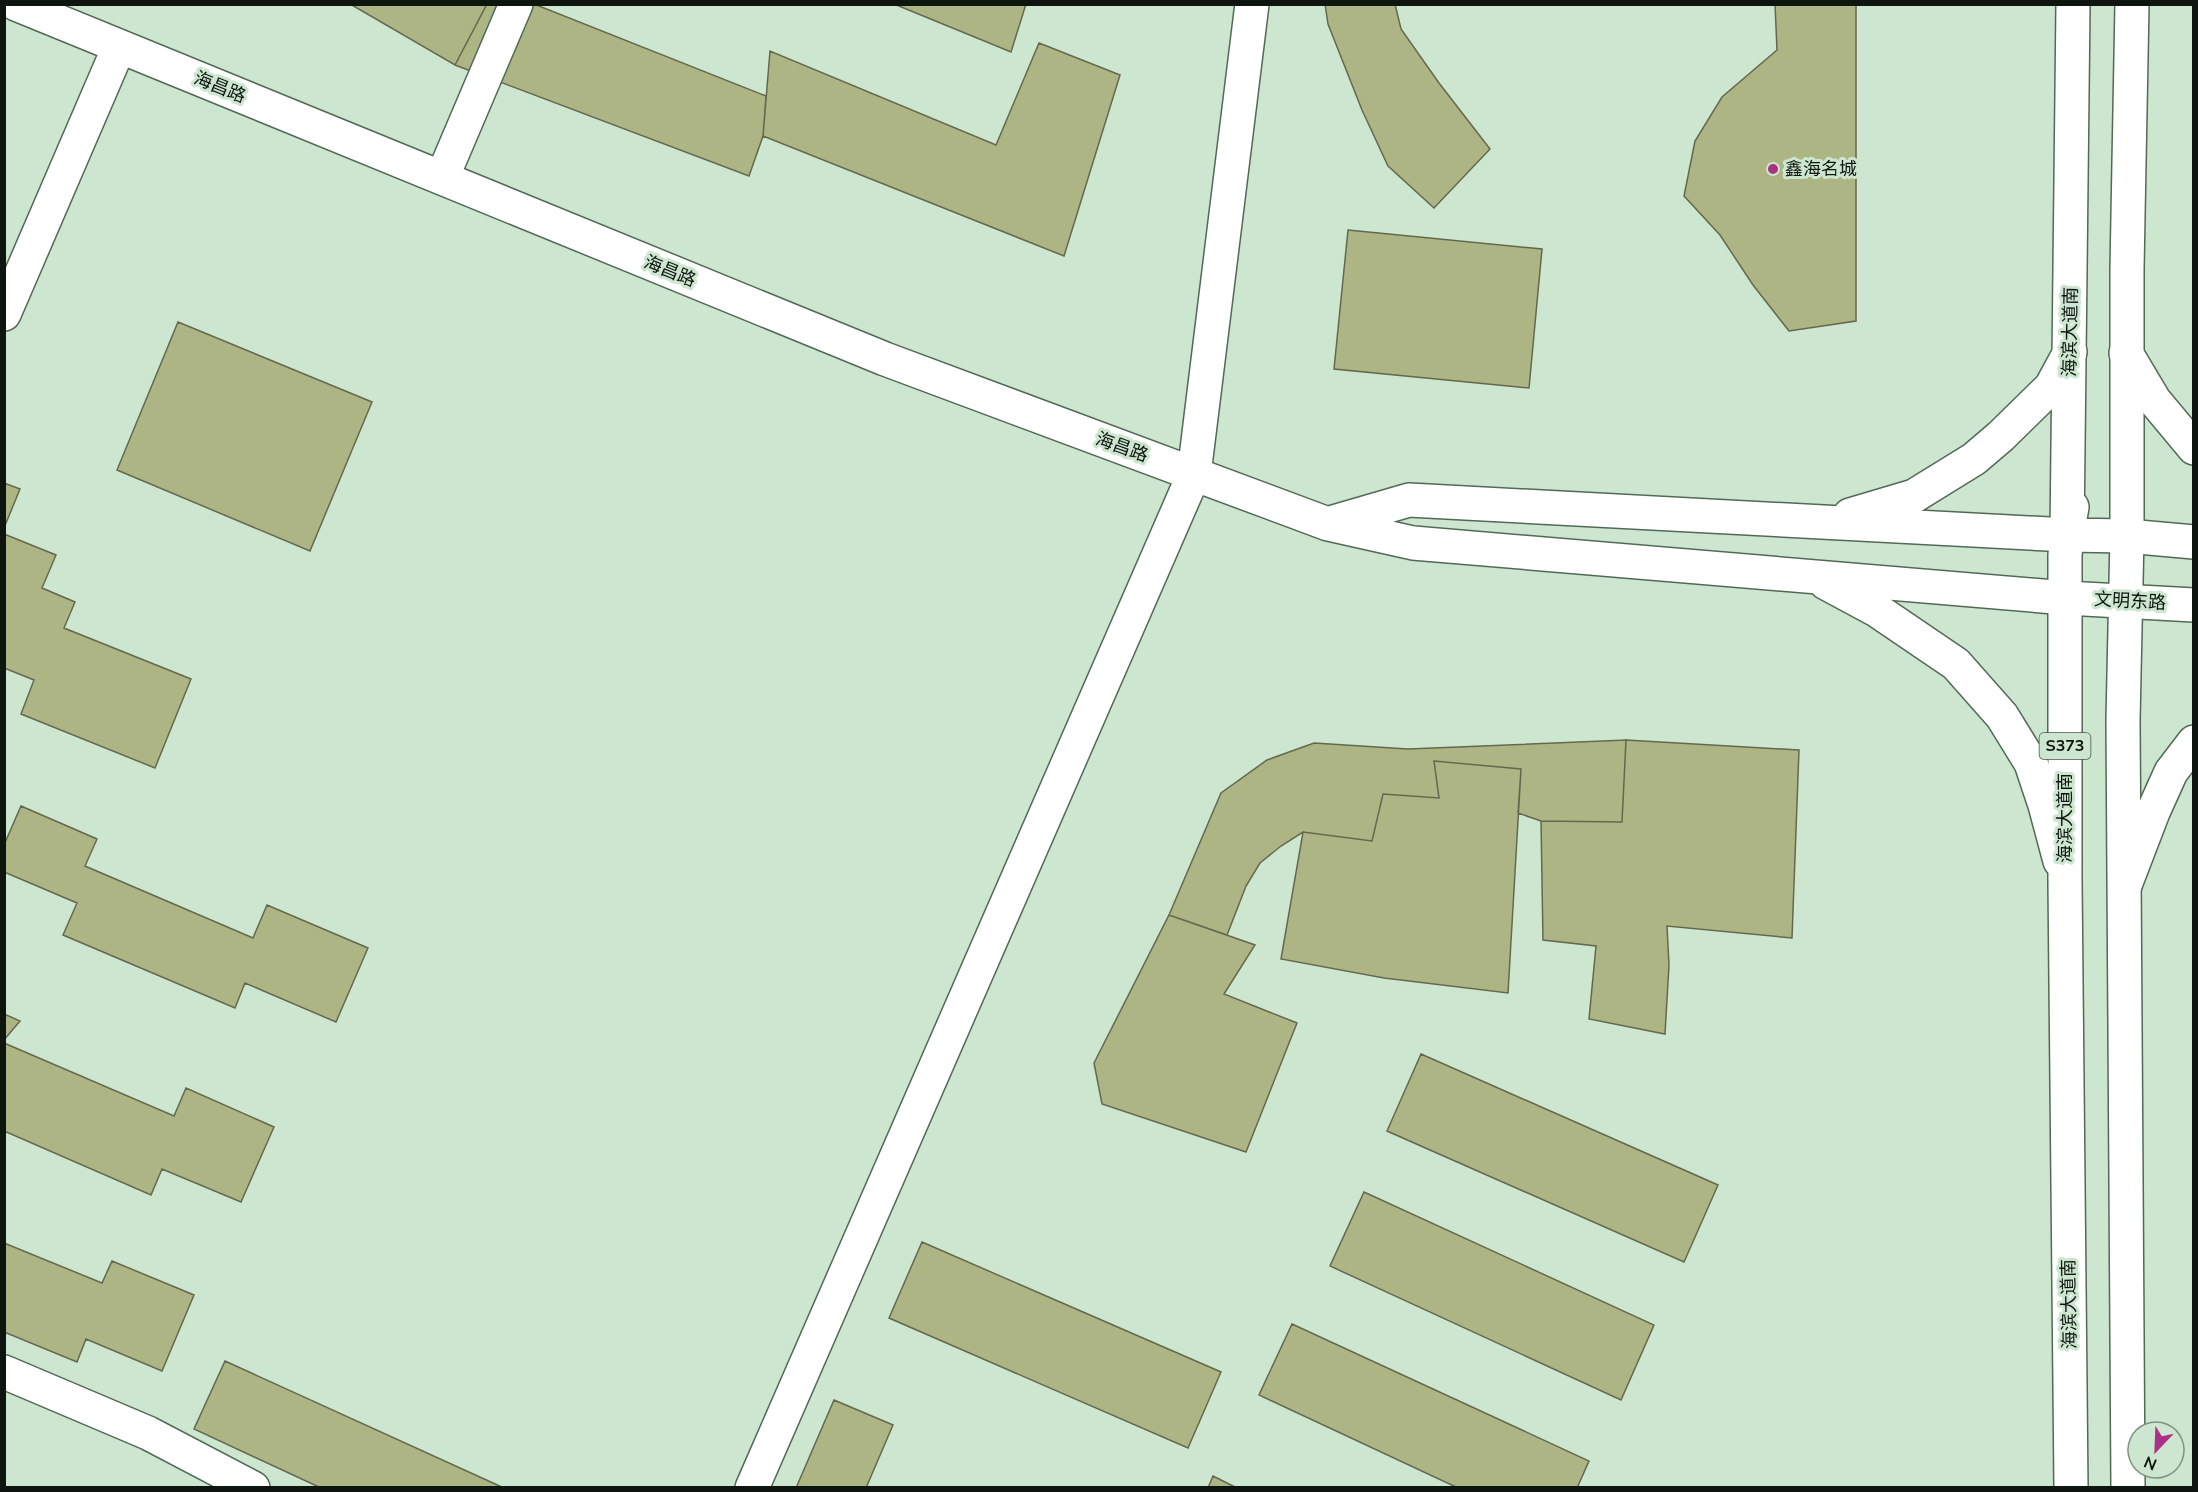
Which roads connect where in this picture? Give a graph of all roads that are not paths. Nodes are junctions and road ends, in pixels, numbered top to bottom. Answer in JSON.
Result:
{"nodes":[{"id":1,"x":16,"y":4,"type":"edge"},
{"id":2,"x":516,"y":4,"type":"edge"},
{"id":3,"x":1252,"y":4,"type":"edge"},
{"id":4,"x":2073,"y":4,"type":"edge"},
{"id":5,"x":2132,"y":4,"type":"edge"},
{"id":6,"x":119,"y":46,"type":"junction"},
{"id":7,"x":442,"y":178,"type":"junction"},
{"id":8,"x":4,"y":314,"type":"edge"},
{"id":9,"x":2070,"y":352,"type":"junction"},
{"id":10,"x":2126,"y":353,"type":"junction"},
{"id":11,"x":2193,"y":448,"type":"edge"},
{"id":12,"x":1194,"y":474,"type":"junction"},
{"id":13,"x":2073,"y":504,"type":"dead end"},
{"id":14,"x":1825,"y":522,"type":"junction"},
{"id":15,"x":1328,"y":524,"type":"junction"},
{"id":16,"x":2067,"y":535,"type":"junction"},
{"id":17,"x":2127,"y":536,"type":"junction"},
{"id":18,"x":2193,"y":542,"type":"edge"},
{"id":19,"x":1814,"y":576,"type":"junction"},
{"id":20,"x":2066,"y":598,"type":"junction"},
{"id":21,"x":2124,"y":600,"type":"junction"},
{"id":22,"x":2193,"y":605,"type":"edge"},
{"id":23,"x":2193,"y":742,"type":"edge"},
{"id":24,"x":2065,"y":881,"type":"junction"},
{"id":25,"x":2125,"y":885,"type":"junction"},
{"id":26,"x":4,"y":1372,"type":"edge"},
{"id":27,"x":253,"y":1488,"type":"edge"},
{"id":28,"x":752,"y":1488,"type":"edge"},
{"id":29,"x":2071,"y":1488,"type":"edge"},
{"id":30,"x":2128,"y":1488,"type":"edge"}],
"edges":[{"from":1,"to":6,"type":"street","name":"海昌路"},
{"from":2,"to":7,"type":"street"},
{"from":3,"to":12,"type":"street"},
{"from":4,"to":9,"type":"street","name":"海滨大道南","number":"S373"},
{"from":5,"to":10,"type":"street"},
{"from":6,"to":7,"type":"street","name":"海昌路"},
{"from":6,"to":8,"type":"street"},
{"from":7,"to":12,"type":"street","name":"海昌路"},
{"from":9,"to":14,"type":"street"},
{"from":9,"to":16,"type":"street","name":"海滨大道南","number":"S373"},
{"from":10,"to":11,"type":"street"},
{"from":10,"to":17,"type":"street"},
{"from":12,"to":15,"type":"street","name":"海昌路"},
{"from":12,"to":28,"type":"street"},
{"from":13,"to":16,"type":"street"},
{"from":14,"to":15,"type":"street"},
{"from":14,"to":16,"type":"street"},
{"from":15,"to":19,"type":"street","name":"海昌路"},
{"from":16,"to":17,"type":"street"},
{"from":16,"to":20,"type":"street","name":"海滨大道南","number":"S373"},
{"from":17,"to":18,"type":"street"},
{"from":17,"to":21,"type":"street"},
{"from":19,"to":20,"type":"street","name":"文明东路"},
{"from":19,"to":24,"type":"street"},
{"from":20,"to":21,"type":"street","name":"文明东路"},
{"from":20,"to":24,"type":"street","name":"海滨大道南","number":"S373"},
{"from":21,"to":22,"type":"street","name":"文明东路"},
{"from":21,"to":25,"type":"street"},
{"from":23,"to":25,"type":"street"},
{"from":24,"to":29,"type":"street","name":"海滨大道南","number":"S373"},
{"from":25,"to":30,"type":"street"},
{"from":26,"to":27,"type":"street"}]}
